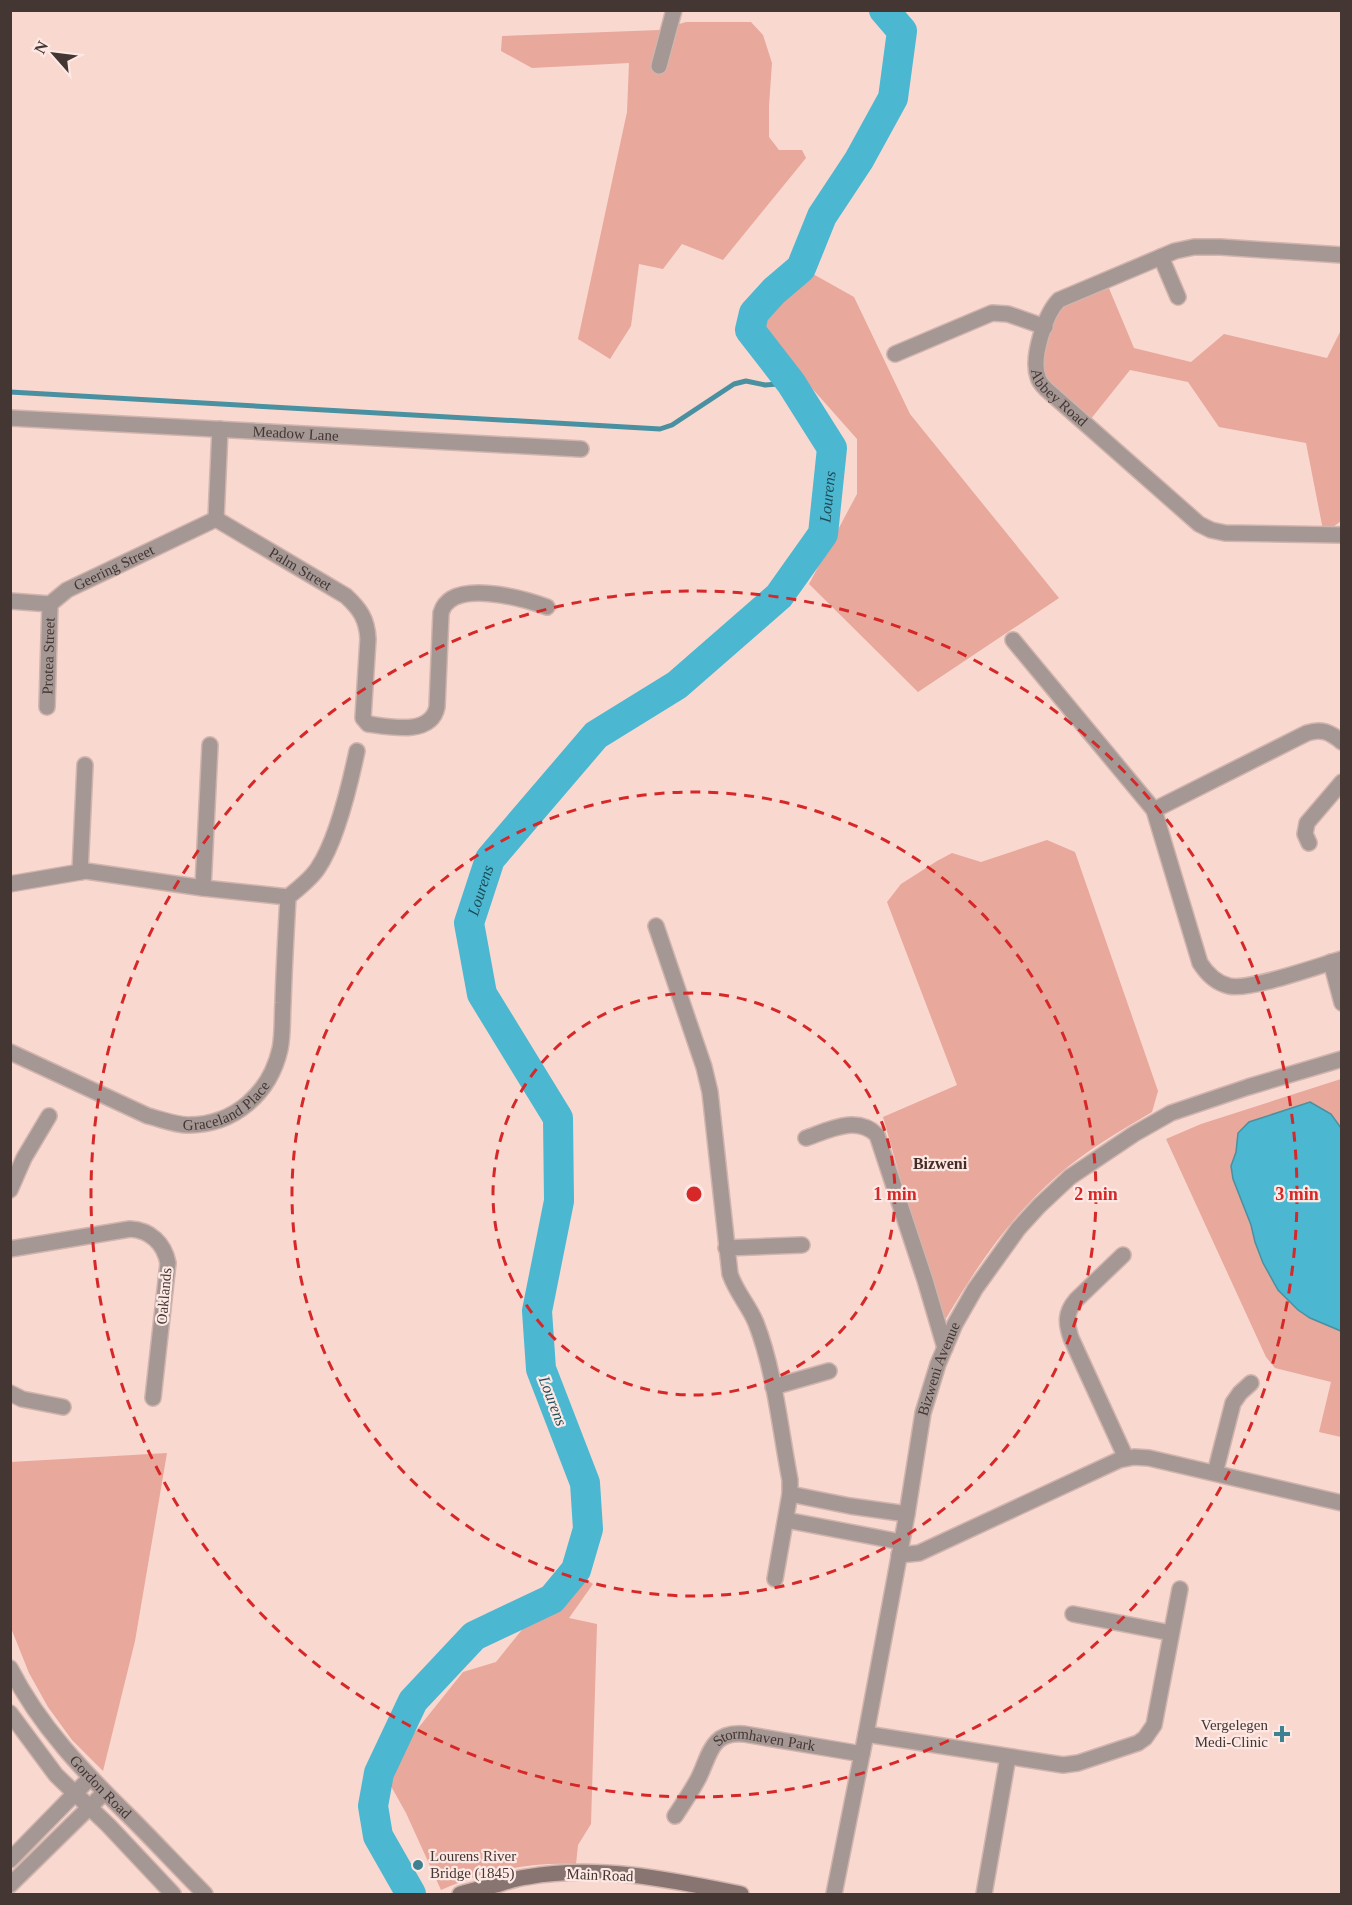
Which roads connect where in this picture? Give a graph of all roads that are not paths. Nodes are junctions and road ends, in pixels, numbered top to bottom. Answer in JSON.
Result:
{"nodes":[{"id":1,"x":674,"y":10,"type":"edge"},
{"id":2,"x":660,"y":66,"type":"dead end"},
{"id":3,"x":1341,"y":255,"type":"edge"},
{"id":4,"x":1161,"y":256,"type":"junction"},
{"id":5,"x":1178,"y":297,"type":"dead end"},
{"id":6,"x":1045,"y":327,"type":"junction"},
{"id":7,"x":895,"y":354,"type":"dead end"},
{"id":8,"x":10,"y":418,"type":"edge"},
{"id":9,"x":220,"y":429,"type":"junction"},
{"id":10,"x":581,"y":449,"type":"dead end"},
{"id":11,"x":216,"y":519,"type":"junction"},
{"id":12,"x":1341,"y":535,"type":"edge"},
{"id":13,"x":10,"y":602,"type":"edge"},
{"id":14,"x":50,"y":604,"type":"junction"},
{"id":15,"x":547,"y":607,"type":"dead end"},
{"id":16,"x":1013,"y":640,"type":"dead end"},
{"id":17,"x":47,"y":707,"type":"dead end"},
{"id":18,"x":1341,"y":742,"type":"edge"},
{"id":19,"x":210,"y":745,"type":"dead end"},
{"id":20,"x":357,"y":751,"type":"dead end"},
{"id":21,"x":85,"y":765,"type":"dead end"},
{"id":22,"x":1341,"y":782,"type":"edge"},
{"id":23,"x":1154,"y":810,"type":"junction"},
{"id":24,"x":1309,"y":843,"type":"dead end"},
{"id":25,"x":80,"y":872,"type":"junction"},
{"id":26,"x":10,"y":884,"type":"edge"},
{"id":27,"x":203,"y":888,"type":"junction"},
{"id":28,"x":288,"y":897,"type":"junction"},
{"id":29,"x":656,"y":926,"type":"dead end"},
{"id":30,"x":1336,"y":960,"type":"edge"},
{"id":31,"x":1341,"y":1003,"type":"edge"},
{"id":32,"x":10,"y":1052,"type":"edge"},
{"id":33,"x":1341,"y":1059,"type":"edge"},
{"id":34,"x":49,"y":1116,"type":"dead end"},
{"id":35,"x":806,"y":1138,"type":"dead end"},
{"id":36,"x":10,"y":1190,"type":"edge"},
{"id":37,"x":802,"y":1245,"type":"dead end"},
{"id":38,"x":726,"y":1248,"type":"junction"},
{"id":39,"x":10,"y":1250,"type":"edge"},
{"id":40,"x":1123,"y":1255,"type":"dead end"},
{"id":41,"x":945,"y":1348,"type":"junction"},
{"id":42,"x":829,"y":1371,"type":"dead end"},
{"id":43,"x":1251,"y":1383,"type":"dead end"},
{"id":44,"x":773,"y":1387,"type":"junction"},
{"id":45,"x":10,"y":1393,"type":"edge"},
{"id":46,"x":153,"y":1398,"type":"dead end"},
{"id":47,"x":63,"y":1407,"type":"dead end"},
{"id":48,"x":1126,"y":1458,"type":"junction"},
{"id":49,"x":1215,"y":1473,"type":"junction"},
{"id":50,"x":790,"y":1494,"type":"junction"},
{"id":51,"x":1341,"y":1503,"type":"edge"},
{"id":52,"x":907,"y":1514,"type":"junction"},
{"id":53,"x":786,"y":1520,"type":"junction"},
{"id":54,"x":900,"y":1548,"type":"junction"},
{"id":55,"x":775,"y":1580,"type":"dead end"},
{"id":56,"x":1180,"y":1589,"type":"dead end"},
{"id":57,"x":1073,"y":1614,"type":"dead end"},
{"id":58,"x":1171,"y":1633,"type":"junction"},
{"id":59,"x":10,"y":1668,"type":"edge"},
{"id":60,"x":10,"y":1713,"type":"edge"},
{"id":61,"x":866,"y":1734,"type":"junction"},
{"id":62,"x":862,"y":1754,"type":"junction"},
{"id":63,"x":1008,"y":1757,"type":"junction"},
{"id":64,"x":90,"y":1778,"type":"junction"},
{"id":65,"x":104,"y":1793,"type":"junction"},
{"id":66,"x":74,"y":1794,"type":"junction"},
{"id":67,"x":89,"y":1808,"type":"junction"},
{"id":68,"x":675,"y":1816,"type":"dead end"},
{"id":69,"x":10,"y":1860,"type":"edge"},
{"id":70,"x":10,"y":1885,"type":"edge"},
{"id":71,"x":463,"y":1893,"type":"edge"},
{"id":72,"x":173,"y":1894,"type":"edge"},
{"id":73,"x":205,"y":1894,"type":"edge"},
{"id":74,"x":741,"y":1894,"type":"edge"},
{"id":75,"x":834,"y":1894,"type":"edge"},
{"id":76,"x":984,"y":1894,"type":"edge"}],
"edges":[{"from":1,"to":2,"type":"street"},
{"from":3,"to":4,"type":"street","name":"Abbey Road"},
{"from":4,"to":5,"type":"street"},
{"from":4,"to":6,"type":"street","name":"Abbey Road"},
{"from":6,"to":7,"type":"street"},
{"from":6,"to":12,"type":"street","name":"Abbey Road"},
{"from":8,"to":9,"type":"street","name":"Meadow Lane"},
{"from":9,"to":10,"type":"street","name":"Meadow Lane"},
{"from":9,"to":11,"type":"street"},
{"from":11,"to":14,"type":"street","name":"Geering Street"},
{"from":11,"to":15,"type":"street","name":"Palm Street"},
{"from":13,"to":14,"type":"street"},
{"from":14,"to":17,"type":"street","name":"Protea Street"},
{"from":16,"to":23,"type":"street"},
{"from":18,"to":23,"type":"street"},
{"from":19,"to":27,"type":"street"},
{"from":20,"to":28,"type":"street"},
{"from":21,"to":25,"type":"street"},
{"from":22,"to":24,"type":"street"},
{"from":23,"to":30,"type":"street"},
{"from":25,"to":26,"type":"street"},
{"from":25,"to":27,"type":"street"},
{"from":27,"to":28,"type":"street"},
{"from":28,"to":32,"type":"street","name":"Graceland Place"},
{"from":29,"to":38,"type":"street"},
{"from":30,"to":31,"type":"street"},
{"from":33,"to":41,"type":"street","name":"Bizweni Avenue"},
{"from":34,"to":36,"type":"street"},
{"from":35,"to":41,"type":"street"},
{"from":37,"to":38,"type":"street"},
{"from":38,"to":44,"type":"street"},
{"from":39,"to":46,"type":"street","name":"Oaklands"},
{"from":40,"to":48,"type":"street"},
{"from":41,"to":52,"type":"street","name":"Bizweni Avenue"},
{"from":42,"to":44,"type":"street"},
{"from":43,"to":49,"type":"street"},
{"from":44,"to":50,"type":"street"},
{"from":45,"to":47,"type":"street"},
{"from":48,"to":49,"type":"street"},
{"from":48,"to":54,"type":"street"},
{"from":49,"to":51,"type":"street"},
{"from":50,"to":52,"type":"street"},
{"from":50,"to":53,"type":"street"},
{"from":52,"to":54,"type":"street","name":"Bizweni Avenue"},
{"from":53,"to":54,"type":"street"},
{"from":53,"to":55,"type":"street"},
{"from":54,"to":61,"type":"street","name":"Bizweni Avenue"},
{"from":56,"to":58,"type":"street"},
{"from":57,"to":58,"type":"street"},
{"from":58,"to":63,"type":"street"},
{"from":59,"to":64,"type":"street","name":"Gordon Road"},
{"from":60,"to":66,"type":"street","name":"Gordon Road"},
{"from":61,"to":62,"type":"street","name":"Bizweni Avenue"},
{"from":61,"to":63,"type":"street"},
{"from":62,"to":68,"type":"street","name":"Stormhaven Park"},
{"from":62,"to":75,"type":"street","name":"Bizweni Avenue"},
{"from":63,"to":76,"type":"street"},
{"from":64,"to":65,"type":"street","name":"Gordon Road"},
{"from":64,"to":66,"type":"street"},
{"from":65,"to":67,"type":"street"},
{"from":65,"to":73,"type":"street","name":"Gordon Road"},
{"from":66,"to":67,"type":"street","name":"Gordon Road"},
{"from":66,"to":69,"type":"street"},
{"from":67,"to":70,"type":"street"},
{"from":67,"to":72,"type":"street","name":"Gordon Road"},
{"from":71,"to":74,"type":"main road","name":"Main Road"}]}
